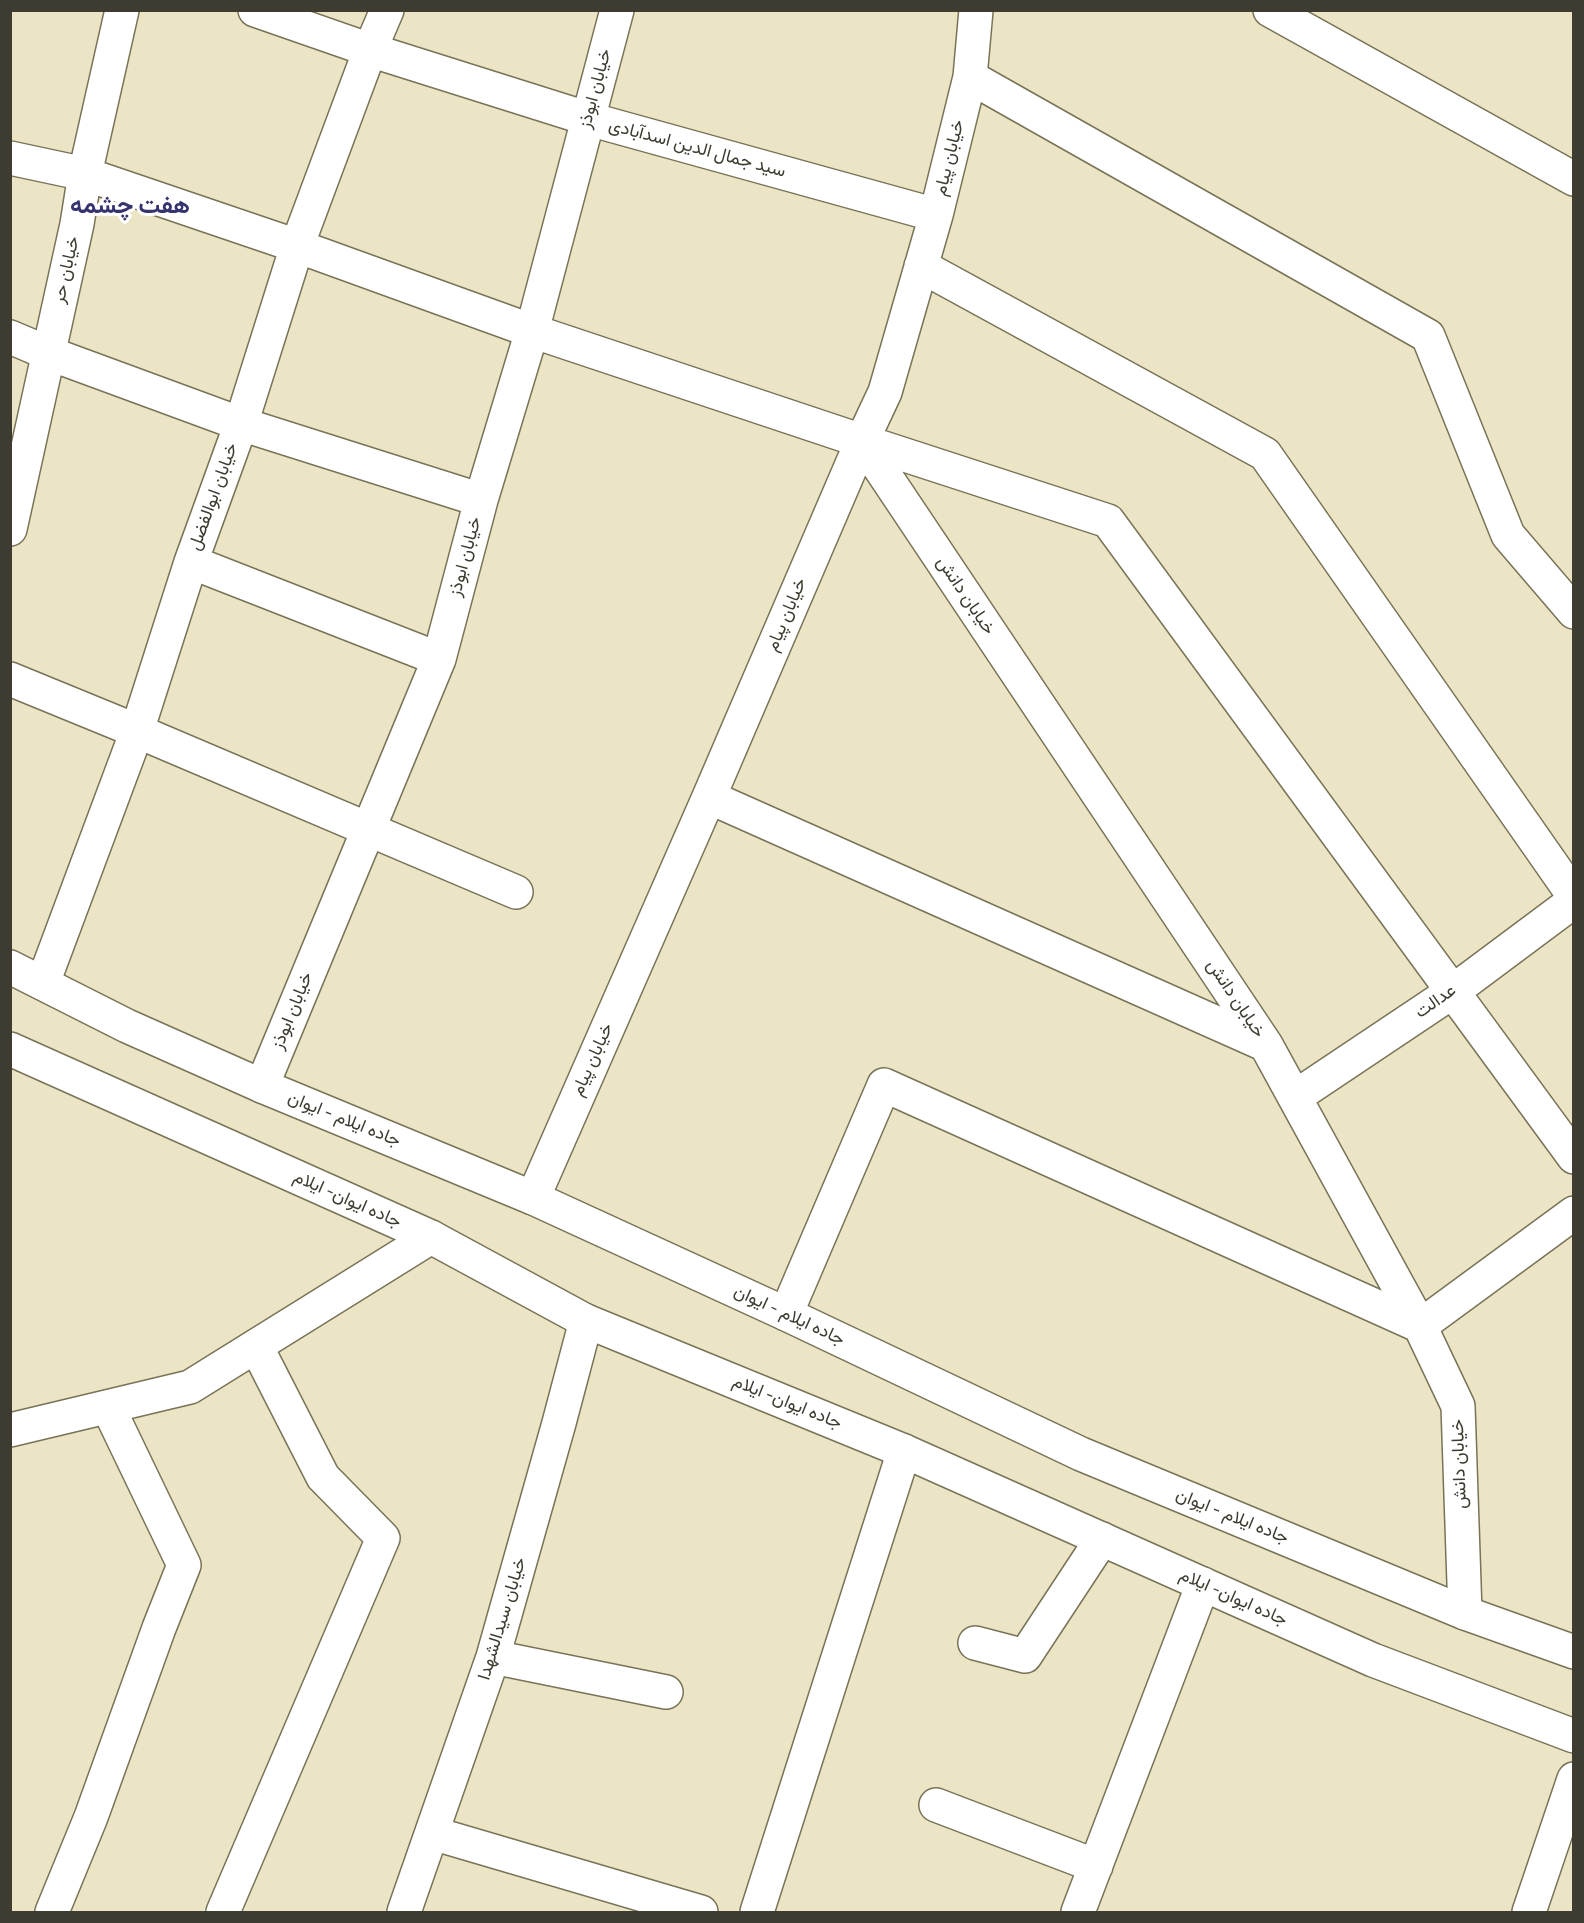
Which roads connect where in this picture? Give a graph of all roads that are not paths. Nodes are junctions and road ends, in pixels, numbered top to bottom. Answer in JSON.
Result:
{"nodes":[{"id":1,"x":122,"y":10,"type":"edge"},
{"id":2,"x":255,"y":10,"type":"edge"},
{"id":3,"x":387,"y":10,"type":"edge"},
{"id":4,"x":617,"y":10,"type":"edge"},
{"id":5,"x":976,"y":10,"type":"edge"},
{"id":6,"x":1269,"y":10,"type":"edge"},
{"id":7,"x":370,"y":50,"type":"junction"},
{"id":8,"x":970,"y":77,"type":"junction"},
{"id":9,"x":589,"y":119,"type":"junction"},
{"id":10,"x":10,"y":158,"type":"edge"},
{"id":11,"x":85,"y":174,"type":"junction"},
{"id":12,"x":1574,"y":179,"type":"edge"},
{"id":13,"x":936,"y":215,"type":"junction"},
{"id":14,"x":297,"y":246,"type":"junction"},
{"id":15,"x":921,"y":266,"type":"junction"},
{"id":16,"x":532,"y":331,"type":"junction"},
{"id":17,"x":10,"y":337,"type":"edge"},
{"id":18,"x":48,"y":353,"type":"junction"},
{"id":19,"x":240,"y":423,"type":"junction"},
{"id":20,"x":862,"y":441,"type":"junction"},
{"id":21,"x":481,"y":500,"type":"junction"},
{"id":22,"x":10,"y":529,"type":"edge"},
{"id":23,"x":191,"y":562,"type":"junction"},
{"id":24,"x":1574,"y":612,"type":"edge"},
{"id":25,"x":439,"y":659,"type":"junction"},
{"id":26,"x":10,"y":679,"type":"edge"},
{"id":27,"x":137,"y":731,"type":"junction"},
{"id":28,"x":709,"y":797,"type":"junction"},
{"id":29,"x":367,"y":830,"type":"junction"},
{"id":30,"x":516,"y":892,"type":"dead end"},
{"id":31,"x":1574,"y":899,"type":"edge"},
{"id":32,"x":10,"y":967,"type":"edge"},
{"id":33,"x":43,"y":983,"type":"junction"},
{"id":34,"x":1452,"y":992,"type":"junction"},
{"id":35,"x":1266,"y":1045,"type":"junction"},
{"id":36,"x":10,"y":1049,"type":"edge"},
{"id":37,"x":262,"y":1086,"type":"junction"},
{"id":38,"x":1295,"y":1097,"type":"junction"},
{"id":39,"x":1574,"y":1157,"type":"edge"},
{"id":40,"x":533,"y":1198,"type":"junction"},
{"id":41,"x":1574,"y":1213,"type":"edge"},
{"id":42,"x":431,"y":1237,"type":"junction"},
{"id":43,"x":786,"y":1314,"type":"junction"},
{"id":44,"x":586,"y":1321,"type":"junction"},
{"id":45,"x":1420,"y":1326,"type":"junction"},
{"id":46,"x":256,"y":1346,"type":"junction"},
{"id":47,"x":108,"y":1407,"type":"junction"},
{"id":48,"x":10,"y":1430,"type":"edge"},
{"id":49,"x":904,"y":1451,"type":"junction"},
{"id":50,"x":1102,"y":1539,"type":"junction"},
{"id":51,"x":1203,"y":1584,"type":"junction"},
{"id":52,"x":1466,"y":1613,"type":"junction"},
{"id":53,"x":975,"y":1643,"type":"dead end"},
{"id":54,"x":1574,"y":1652,"type":"edge"},
{"id":55,"x":493,"y":1657,"type":"junction"},
{"id":56,"x":666,"y":1692,"type":"dead end"},
{"id":57,"x":1574,"y":1736,"type":"edge"},
{"id":58,"x":1574,"y":1779,"type":"edge"},
{"id":59,"x":936,"y":1805,"type":"dead end"},
{"id":60,"x":432,"y":1833,"type":"junction"},
{"id":61,"x":1096,"y":1866,"type":"junction"},
{"id":62,"x":52,"y":1912,"type":"edge"},
{"id":63,"x":223,"y":1912,"type":"edge"},
{"id":64,"x":404,"y":1912,"type":"edge"},
{"id":65,"x":700,"y":1912,"type":"edge"},
{"id":66,"x":757,"y":1912,"type":"edge"},
{"id":67,"x":1078,"y":1912,"type":"edge"},
{"id":68,"x":1529,"y":1912,"type":"edge"}],
"edges":[{"from":1,"to":11,"type":"main road","name":"خیابان حر"},
{"from":2,"to":7,"type":"main road","name":"سید جمال الدین اسدآبادی"},
{"from":3,"to":7,"type":"main road","name":"خیابان ابوالفضل"},
{"from":4,"to":9,"type":"main road","name":"خیابان ابوذز"},
{"from":5,"to":8,"type":"main road","name":"خیابان پیام"},
{"from":6,"to":12,"type":"main road"},
{"from":7,"to":9,"type":"main road","name":"سید جمال الدین اسدآبادی"},
{"from":7,"to":14,"type":"main road","name":"خیابان ابوالفضل"},
{"from":8,"to":13,"type":"main road","name":"خیابان پیام"},
{"from":8,"to":24,"type":"main road"},
{"from":9,"to":13,"type":"main road","name":"سید جمال الدین اسدآبادی"},
{"from":9,"to":16,"type":"main road","name":"خیابان ابوذز"},
{"from":10,"to":11,"type":"main road"},
{"from":11,"to":14,"type":"main road"},
{"from":11,"to":18,"type":"main road","name":"خیابان حر"},
{"from":13,"to":15,"type":"main road","name":"خیابان پیام"},
{"from":14,"to":16,"type":"main road"},
{"from":14,"to":19,"type":"main road","name":"خیابان ابوالفضل"},
{"from":15,"to":20,"type":"main road","name":"خیابان پیام"},
{"from":15,"to":31,"type":"main road"},
{"from":16,"to":20,"type":"main road"},
{"from":16,"to":21,"type":"main road","name":"خیابان ابوذز"},
{"from":17,"to":18,"type":"main road"},
{"from":18,"to":19,"type":"main road"},
{"from":18,"to":22,"type":"main road","name":"خیابان حر"},
{"from":19,"to":21,"type":"main road"},
{"from":19,"to":23,"type":"main road","name":"خیابان ابوالفضل"},
{"from":20,"to":28,"type":"main road","name":"خیابان پیام"},
{"from":20,"to":34,"type":"main road"},
{"from":20,"to":35,"type":"main road","name":"خیابان دانش"},
{"from":21,"to":25,"type":"main road","name":"خیابان ابوذز"},
{"from":23,"to":25,"type":"main road"},
{"from":23,"to":27,"type":"main road","name":"خیابان ابوالفضل"},
{"from":25,"to":29,"type":"main road","name":"خیابان ابوذز"},
{"from":26,"to":27,"type":"main road"},
{"from":27,"to":29,"type":"main road"},
{"from":27,"to":33,"type":"main road","name":"خیابان ابوالفضل"},
{"from":28,"to":35,"type":"main road"},
{"from":28,"to":40,"type":"main road","name":"خیابان پیام"},
{"from":29,"to":30,"type":"main road"},
{"from":29,"to":37,"type":"main road","name":"خیابان ابوذز"},
{"from":31,"to":34,"type":"main road","name":"عدالت"},
{"from":32,"to":33,"type":"main road","name":"جاده ایلام - ایوان"},
{"from":33,"to":37,"type":"main road","name":"جاده ایلام - ایوان"},
{"from":34,"to":38,"type":"main road","name":"عدالت"},
{"from":34,"to":39,"type":"main road"},
{"from":35,"to":38,"type":"main road","name":"خیابان دانش"},
{"from":36,"to":42,"type":"main road","name":"جاده ایوان- ایلام"},
{"from":37,"to":40,"type":"main road","name":"جاده ایلام - ایوان"},
{"from":38,"to":45,"type":"main road","name":"خیابان دانش"},
{"from":40,"to":43,"type":"main road","name":"جاده ایلام - ایوان"},
{"from":41,"to":45,"type":"main road"},
{"from":42,"to":44,"type":"main road","name":"جاده ایوان- ایلام"},
{"from":42,"to":46,"type":"main road"},
{"from":43,"to":45,"type":"main road"},
{"from":43,"to":52,"type":"main road","name":"جاده ایلام - ایوان"},
{"from":44,"to":49,"type":"main road","name":"جاده ایوان- ایلام"},
{"from":44,"to":55,"type":"main road","name":"خیابان سیدالشهدا"},
{"from":45,"to":52,"type":"main road","name":"خیابان دانش"},
{"from":46,"to":47,"type":"main road"},
{"from":46,"to":63,"type":"main road"},
{"from":47,"to":48,"type":"main road"},
{"from":47,"to":62,"type":"main road"},
{"from":49,"to":50,"type":"main road","name":"جاده ایوان- ایلام"},
{"from":49,"to":66,"type":"main road"},
{"from":50,"to":51,"type":"main road","name":"جاده ایوان- ایلام"},
{"from":50,"to":53,"type":"main road"},
{"from":51,"to":57,"type":"main road","name":"جاده ایوان- ایلام"},
{"from":51,"to":61,"type":"main road"},
{"from":52,"to":54,"type":"main road","name":"جاده ایلام - ایوان"},
{"from":55,"to":56,"type":"main road"},
{"from":55,"to":60,"type":"main road","name":"خیابان سیدالشهدا"},
{"from":58,"to":68,"type":"main road"},
{"from":59,"to":61,"type":"main road"},
{"from":60,"to":64,"type":"main road","name":"خیابان سیدالشهدا"},
{"from":60,"to":65,"type":"main road"},
{"from":61,"to":67,"type":"main road"}]}
